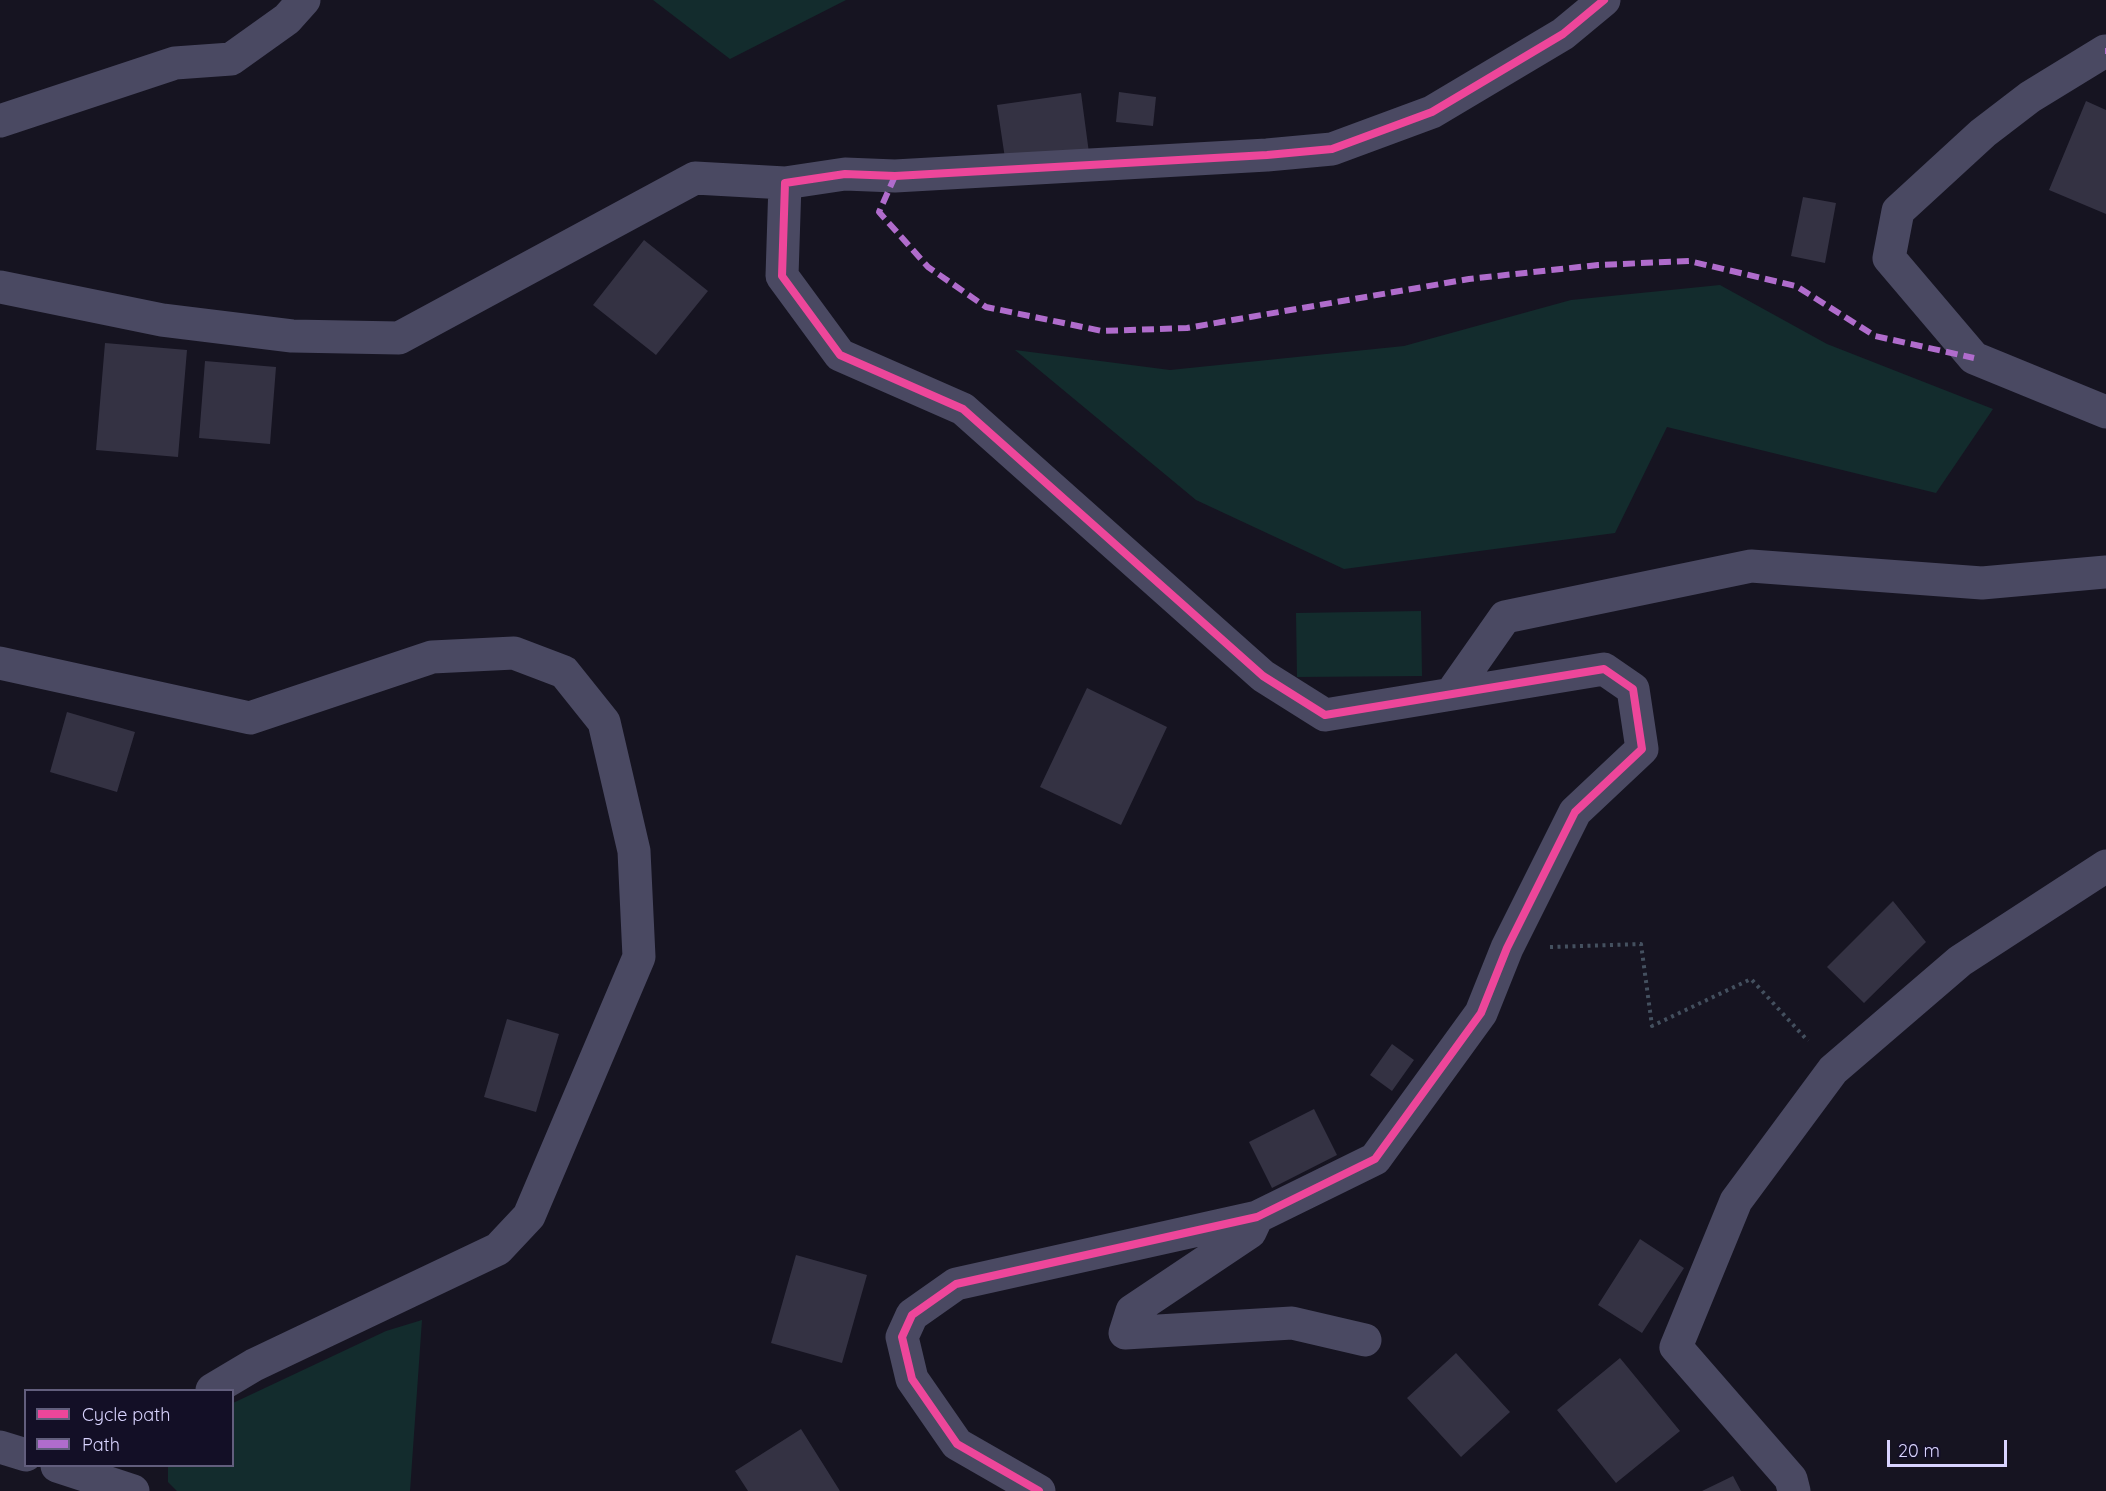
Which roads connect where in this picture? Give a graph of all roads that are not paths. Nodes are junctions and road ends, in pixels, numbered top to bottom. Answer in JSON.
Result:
{"nodes":[{"id":1,"x":304,"y":0,"type":"edge"},
{"id":2,"x":1604,"y":0,"type":"edge"},
{"id":3,"x":2104,"y":51,"type":"dead end"},
{"id":4,"x":0,"y":122,"type":"edge"},
{"id":5,"x":785,"y":183,"type":"junction"},
{"id":6,"x":0,"y":287,"type":"edge"},
{"id":7,"x":2106,"y":412,"type":"edge"},
{"id":8,"x":2106,"y":572,"type":"edge"},
{"id":9,"x":0,"y":663,"type":"edge"},
{"id":10,"x":1451,"y":694,"type":"junction"},
{"id":11,"x":2106,"y":866,"type":"edge"},
{"id":12,"x":1257,"y":1217,"type":"junction"},
{"id":13,"x":1365,"y":1340,"type":"dead end"},
{"id":14,"x":214,"y":1389,"type":"edge"},
{"id":15,"x":0,"y":1447,"type":"edge"},
{"id":16,"x":24,"y":1454,"type":"edge"},
{"id":17,"x":60,"y":1467,"type":"edge"},
{"id":18,"x":131,"y":1467,"type":"edge"},
{"id":19,"x":133,"y":1491,"type":"edge"},
{"id":20,"x":141,"y":1491,"type":"edge"},
{"id":21,"x":1039,"y":1491,"type":"edge"},
{"id":22,"x":1794,"y":1491,"type":"edge"}],
"edges":[{"from":1,"to":4,"type":"street"},
{"from":2,"to":5,"type":"street"},
{"from":3,"to":7,"type":"street"},
{"from":5,"to":6,"type":"street"},
{"from":5,"to":10,"type":"street"},
{"from":8,"to":10,"type":"street"},
{"from":9,"to":14,"type":"street"},
{"from":10,"to":12,"type":"street"},
{"from":11,"to":22,"type":"street"},
{"from":12,"to":13,"type":"street"},
{"from":12,"to":21,"type":"street"},
{"from":15,"to":16,"type":"street"},
{"from":17,"to":19,"type":"street"},
{"from":18,"to":20,"type":"street"}]}
